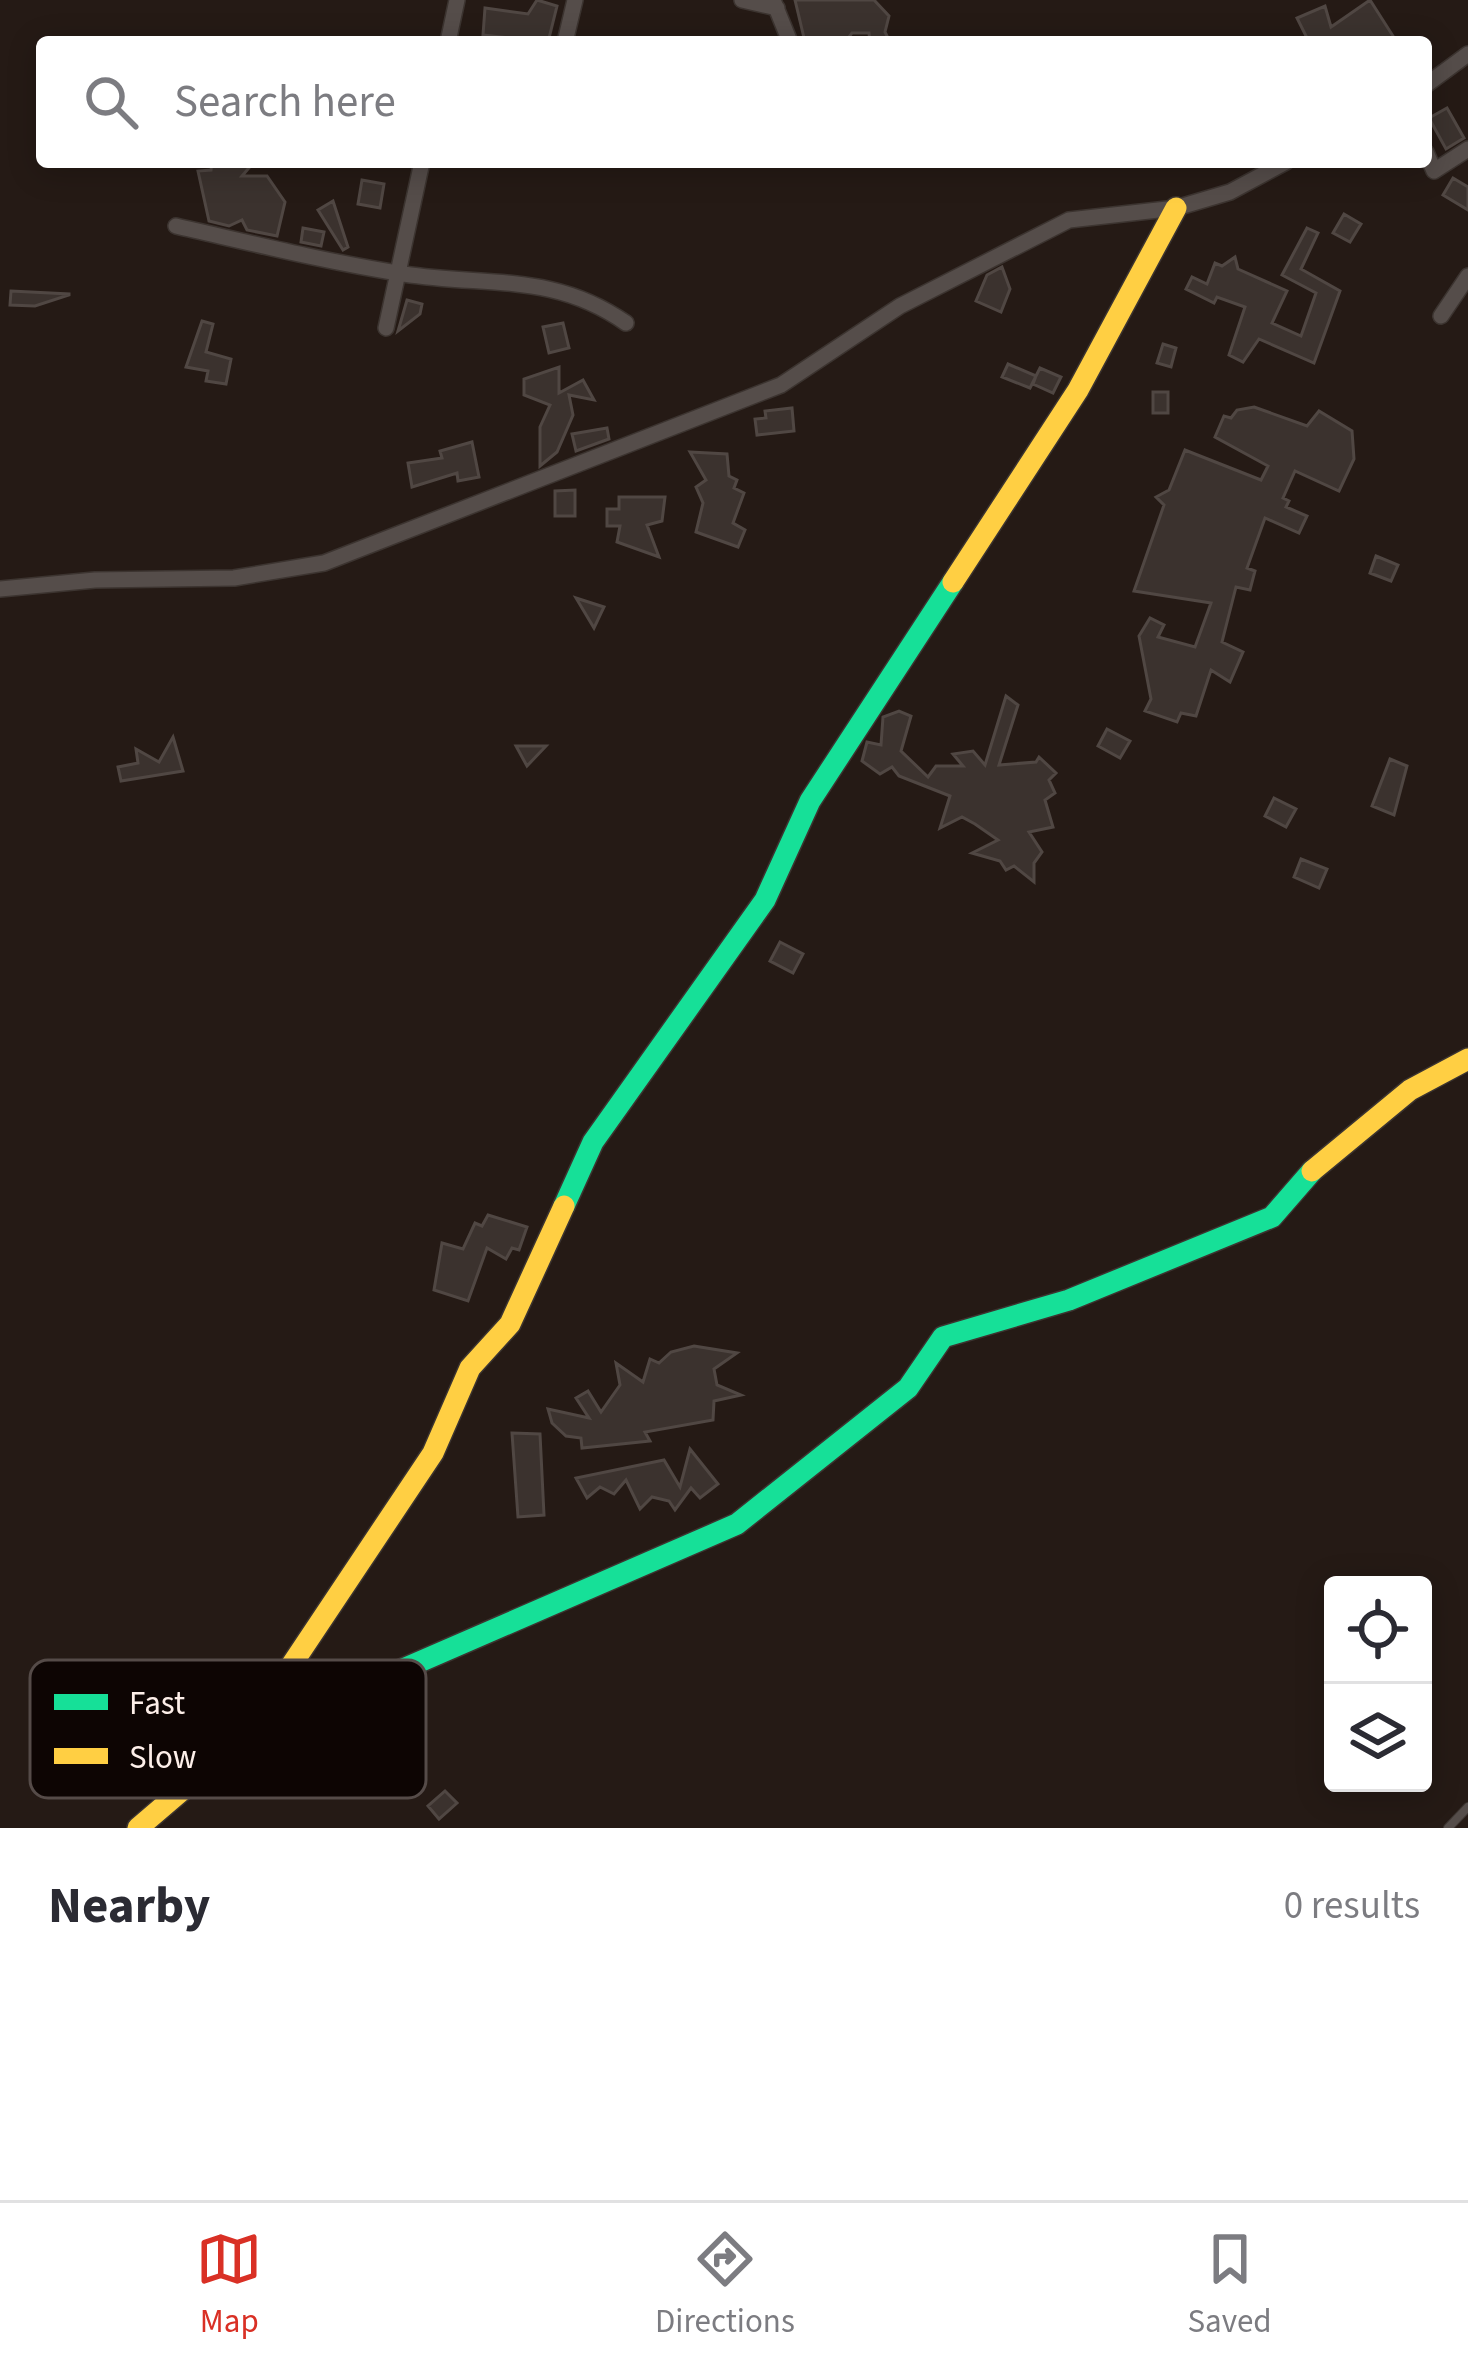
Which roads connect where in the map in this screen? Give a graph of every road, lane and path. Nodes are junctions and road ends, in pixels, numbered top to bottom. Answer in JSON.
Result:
{"nodes":[{"id":1,"x":457,"y":0,"type":"edge"},
{"id":2,"x":574,"y":0,"type":"edge"},
{"id":3,"x":742,"y":0,"type":"edge"},
{"id":4,"x":775,"y":4,"type":"edge"},
{"id":5,"x":449,"y":36,"type":"edge"},
{"id":6,"x":567,"y":36,"type":"edge"},
{"id":7,"x":788,"y":36,"type":"edge"},
{"id":8,"x":1468,"y":54,"type":"edge"},
{"id":9,"x":1432,"y":81,"type":"edge"},
{"id":10,"x":1468,"y":148,"type":"edge"},
{"id":11,"x":1432,"y":166,"type":"edge"},
{"id":12,"x":421,"y":168,"type":"edge"},
{"id":13,"x":1275,"y":168,"type":"edge"},
{"id":14,"x":1176,"y":208,"type":"junction"},
{"id":15,"x":176,"y":226,"type":"dead end"},
{"id":16,"x":398,"y":274,"type":"junction"},
{"id":17,"x":1468,"y":276,"type":"edge"},
{"id":18,"x":1442,"y":316,"type":"dead end"},
{"id":19,"x":626,"y":323,"type":"dead end"},
{"id":20,"x":386,"y":328,"type":"dead end"},
{"id":21,"x":0,"y":589,"type":"edge"},
{"id":22,"x":1468,"y":1059,"type":"edge"},
{"id":23,"x":295,"y":1660,"type":"edge"},
{"id":24,"x":423,"y":1660,"type":"edge"},
{"id":25,"x":173,"y":1798,"type":"edge"},
{"id":26,"x":1468,"y":1807,"type":"edge"},
{"id":27,"x":138,"y":1828,"type":"edge"},
{"id":28,"x":1448,"y":1828,"type":"edge"}],
"edges":[{"from":1,"to":5,"type":"street"},
{"from":2,"to":6,"type":"street"},
{"from":3,"to":4,"type":"street"},
{"from":4,"to":7,"type":"street"},
{"from":8,"to":9,"type":"street"},
{"from":10,"to":11,"type":"street"},
{"from":12,"to":16,"type":"street"},
{"from":13,"to":14,"type":"street"},
{"from":14,"to":21,"type":"street"},
{"from":14,"to":23,"type":"street"},
{"from":15,"to":16,"type":"street"},
{"from":16,"to":19,"type":"street"},
{"from":16,"to":20,"type":"street"},
{"from":17,"to":18,"type":"street"},
{"from":22,"to":24,"type":"street"},
{"from":25,"to":27,"type":"street"},
{"from":26,"to":28,"type":"lane"}]}
